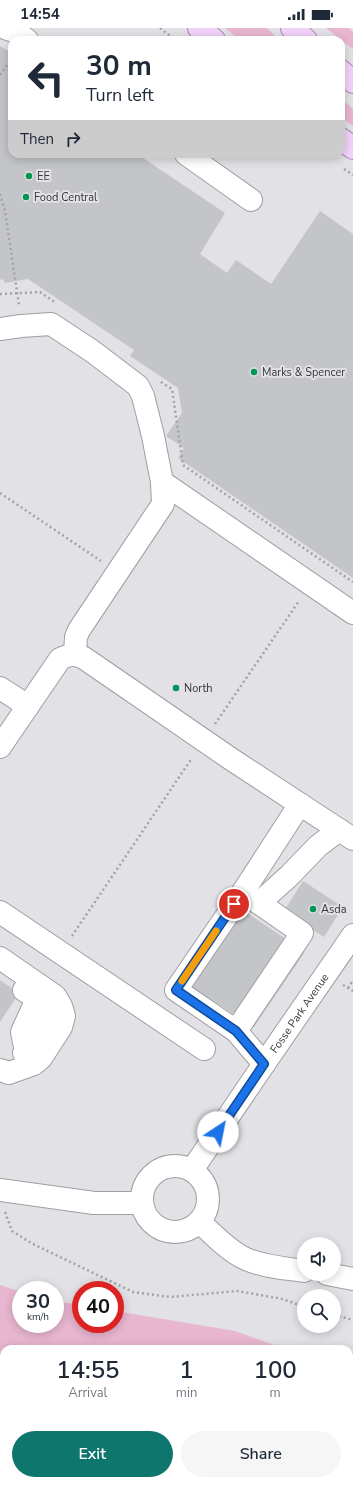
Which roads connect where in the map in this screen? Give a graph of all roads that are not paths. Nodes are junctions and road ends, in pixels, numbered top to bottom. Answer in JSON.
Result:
{"nodes":[{"id":1,"x":5,"y":28,"type":"edge"},
{"id":2,"x":199,"y":28,"type":"edge"},
{"id":3,"x":292,"y":28,"type":"edge"},
{"id":4,"x":21,"y":36,"type":"edge"},
{"id":5,"x":209,"y":36,"type":"edge"},
{"id":6,"x":301,"y":36,"type":"edge"},
{"id":7,"x":345,"y":75,"type":"edge"},
{"id":8,"x":353,"y":82,"type":"edge"},
{"id":9,"x":192,"y":158,"type":"edge"},
{"id":10,"x":251,"y":200,"type":"dead end"},
{"id":11,"x":0,"y":329,"type":"edge"},
{"id":12,"x":162,"y":482,"type":"junction"},
{"id":13,"x":353,"y":613,"type":"edge"},
{"id":14,"x":75,"y":654,"type":"junction"},
{"id":15,"x":0,"y":688,"type":"edge"},
{"id":16,"x":28,"y":706,"type":"junction"},
{"id":17,"x":0,"y":747,"type":"edge"},
{"id":18,"x":300,"y":804,"type":"junction"},
{"id":19,"x":346,"y":834,"type":"edge"},
{"id":20,"x":251,"y":898,"type":"junction"},
{"id":21,"x":0,"y":912,"type":"edge"},
{"id":22,"x":353,"y":935,"type":"edge"},
{"id":23,"x":0,"y":958,"type":"edge"},
{"id":24,"x":0,"y":973,"type":"edge"},
{"id":25,"x":176,"y":990,"type":"junction"},
{"id":26,"x":153,"y":1015,"type":"junction"},
{"id":27,"x":236,"y":1031,"type":"junction"},
{"id":28,"x":204,"y":1049,"type":"dead end"},
{"id":29,"x":0,"y":1055,"type":"edge"},
{"id":30,"x":264,"y":1064,"type":"junction"},
{"id":31,"x":0,"y":1070,"type":"edge"},
{"id":32,"x":192,"y":1170,"type":"junction"},
{"id":33,"x":2,"y":1190,"type":"edge"},
{"id":34,"x":142,"y":1202,"type":"junction"},
{"id":35,"x":200,"y":1222,"type":"junction"},
{"id":36,"x":297,"y":1270,"type":"edge"},
{"id":37,"x":341,"y":1277,"type":"edge"},
{"id":38,"x":353,"y":1279,"type":"edge"}],
"edges":[{"from":1,"to":4,"type":"street"},
{"from":2,"to":5,"type":"main road"},
{"from":3,"to":6,"type":"main road"},
{"from":7,"to":8,"type":"main road"},
{"from":9,"to":10,"type":"street"},
{"from":11,"to":12,"type":"street"},
{"from":12,"to":13,"type":"street"},
{"from":12,"to":14,"type":"street"},
{"from":14,"to":16,"type":"street"},
{"from":14,"to":18,"type":"street"},
{"from":15,"to":16,"type":"street"},
{"from":16,"to":17,"type":"street"},
{"from":18,"to":19,"type":"street"},
{"from":18,"to":20,"type":"street"},
{"from":19,"to":20,"type":"street"},
{"from":20,"to":25,"type":"street"},
{"from":20,"to":27,"type":"street"},
{"from":21,"to":26,"type":"street"},
{"from":22,"to":30,"type":"street","name":"Fosse Park Avenue"},
{"from":23,"to":31,"type":"street"},
{"from":24,"to":29,"type":"street"},
{"from":25,"to":26,"type":"street"},
{"from":25,"to":27,"type":"street"},
{"from":26,"to":28,"type":"street"},
{"from":27,"to":30,"type":"street"},
{"from":30,"to":32,"type":"street","name":"Fosse Park Avenue"},
{"from":32,"to":34,"type":"street"},
{"from":32,"to":35,"type":"street"},
{"from":33,"to":34,"type":"street"},
{"from":34,"to":35,"type":"street"},
{"from":35,"to":36,"type":"street"},
{"from":37,"to":38,"type":"street"}]}
